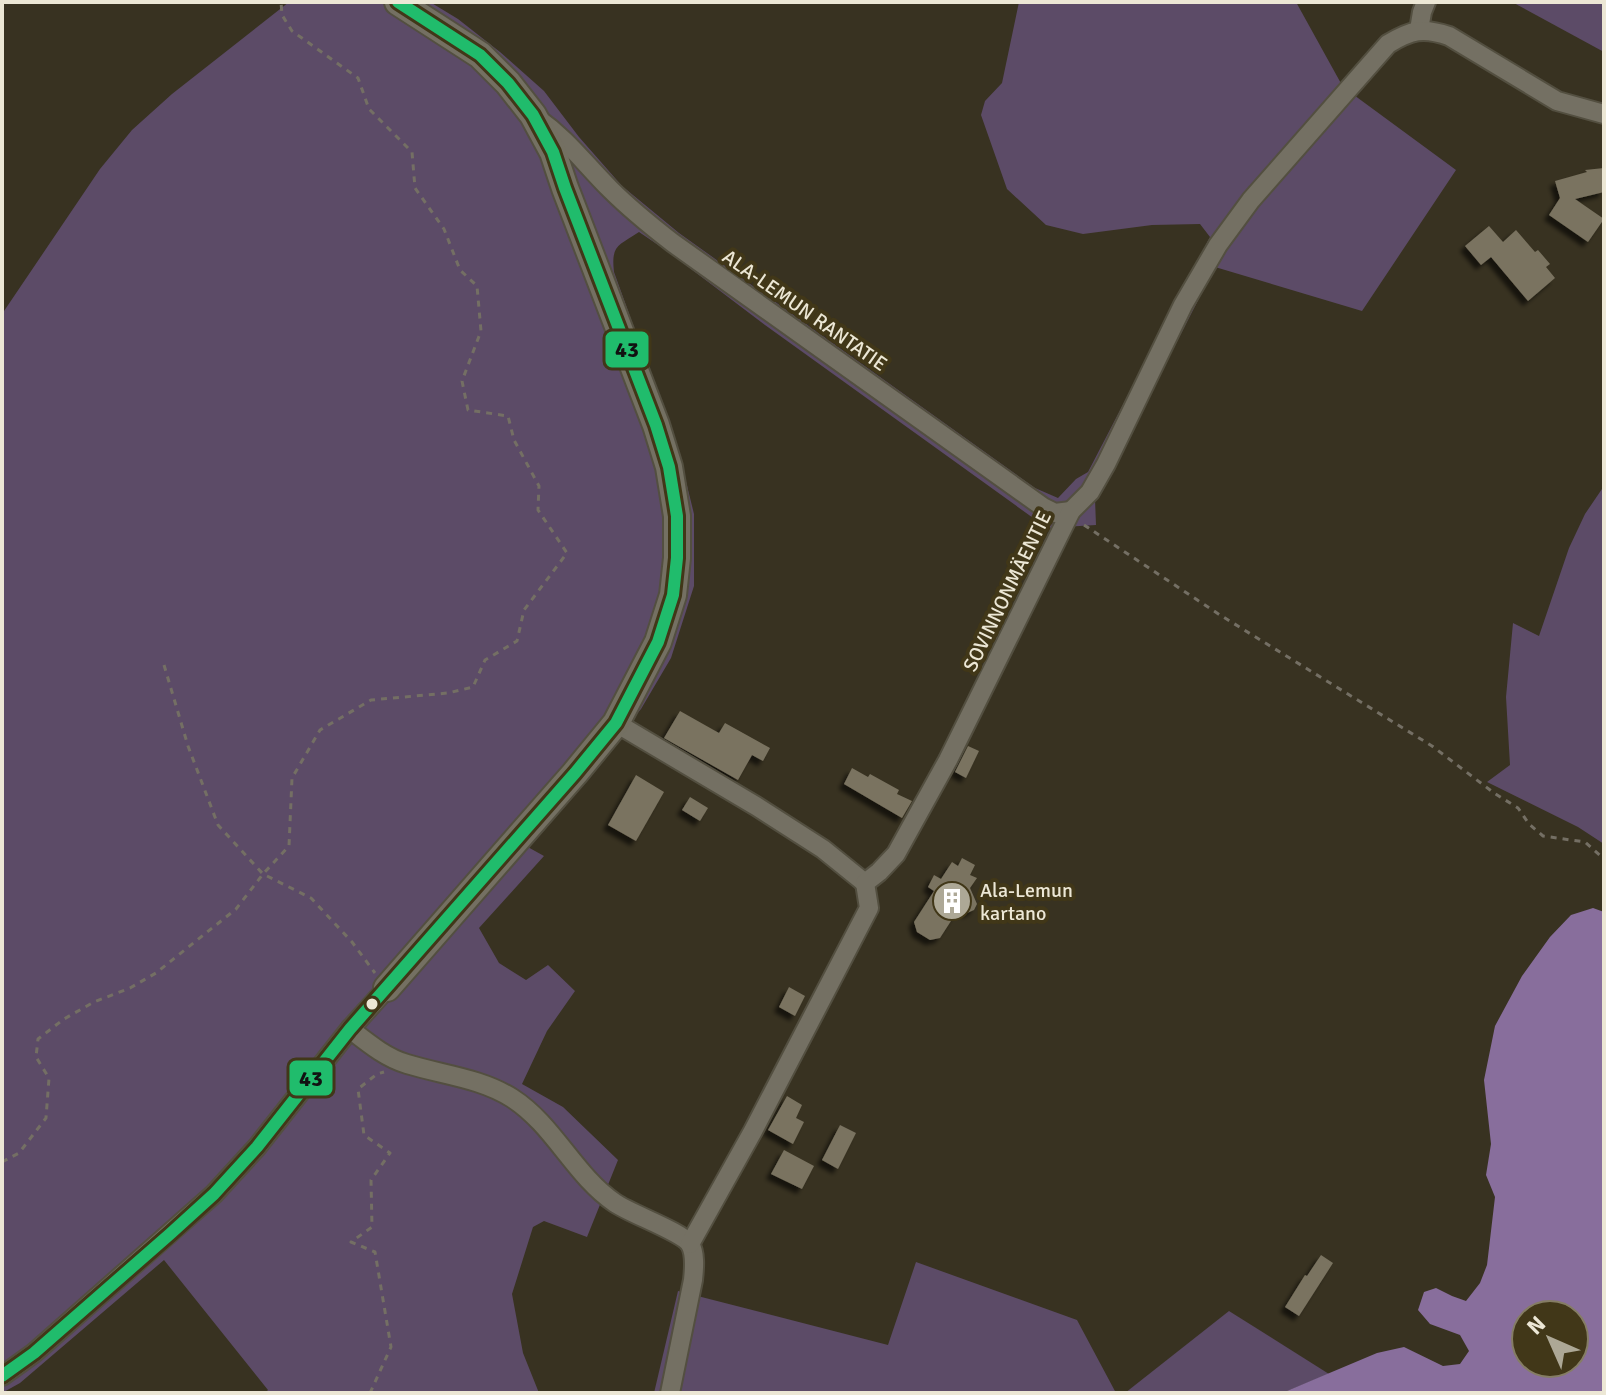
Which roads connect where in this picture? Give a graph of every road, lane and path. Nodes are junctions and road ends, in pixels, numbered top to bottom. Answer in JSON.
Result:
{"nodes":[{"id":1,"x":281,"y":2,"type":"edge"},
{"id":2,"x":398,"y":2,"type":"edge"},
{"id":3,"x":1426,"y":2,"type":"edge"},
{"id":4,"x":1419,"y":30,"type":"junction"},
{"id":5,"x":1604,"y":114,"type":"edge"},
{"id":6,"x":533,"y":115,"type":"junction"},
{"id":7,"x":1071,"y":511,"type":"junction"},
{"id":8,"x":164,"y":665,"type":"dead end"},
{"id":9,"x":616,"y":723,"type":"junction"},
{"id":10,"x":1604,"y":859,"type":"edge"},
{"id":11,"x":263,"y":874,"type":"junction"},
{"id":12,"x":865,"y":883,"type":"junction"},
{"id":13,"x":387,"y":988,"type":"junction"},
{"id":14,"x":350,"y":1029,"type":"junction"},
{"id":15,"x":405,"y":1064,"type":"junction"},
{"id":16,"x":2,"y":1162,"type":"edge"},
{"id":17,"x":690,"y":1244,"type":"junction"},
{"id":18,"x":2,"y":1376,"type":"edge"},
{"id":19,"x":370,"y":1393,"type":"edge"},
{"id":20,"x":670,"y":1393,"type":"edge"}],
"edges":[{"from":1,"to":11,"type":"path"},
{"from":2,"to":6,"type":"street"},
{"from":3,"to":4,"type":"street"},
{"from":4,"to":5,"type":"street"},
{"from":4,"to":7,"type":"street","name":"SOVINNONMÄENTIE"},
{"from":6,"to":7,"type":"street","name":"ALA-LEMUN RANTATIE"},
{"from":6,"to":9,"type":"street"},
{"from":7,"to":10,"type":"path"},
{"from":7,"to":12,"type":"street","name":"SOVINNONMÄENTIE"},
{"from":8,"to":11,"type":"path"},
{"from":9,"to":12,"type":"street"},
{"from":9,"to":13,"type":"street"},
{"from":11,"to":13,"type":"path"},
{"from":11,"to":16,"type":"path"},
{"from":12,"to":17,"type":"street"},
{"from":13,"to":14,"type":"street"},
{"from":14,"to":15,"type":"street"},
{"from":14,"to":18,"type":"street"},
{"from":15,"to":17,"type":"street"},
{"from":15,"to":19,"type":"path"},
{"from":17,"to":20,"type":"street"}]}
